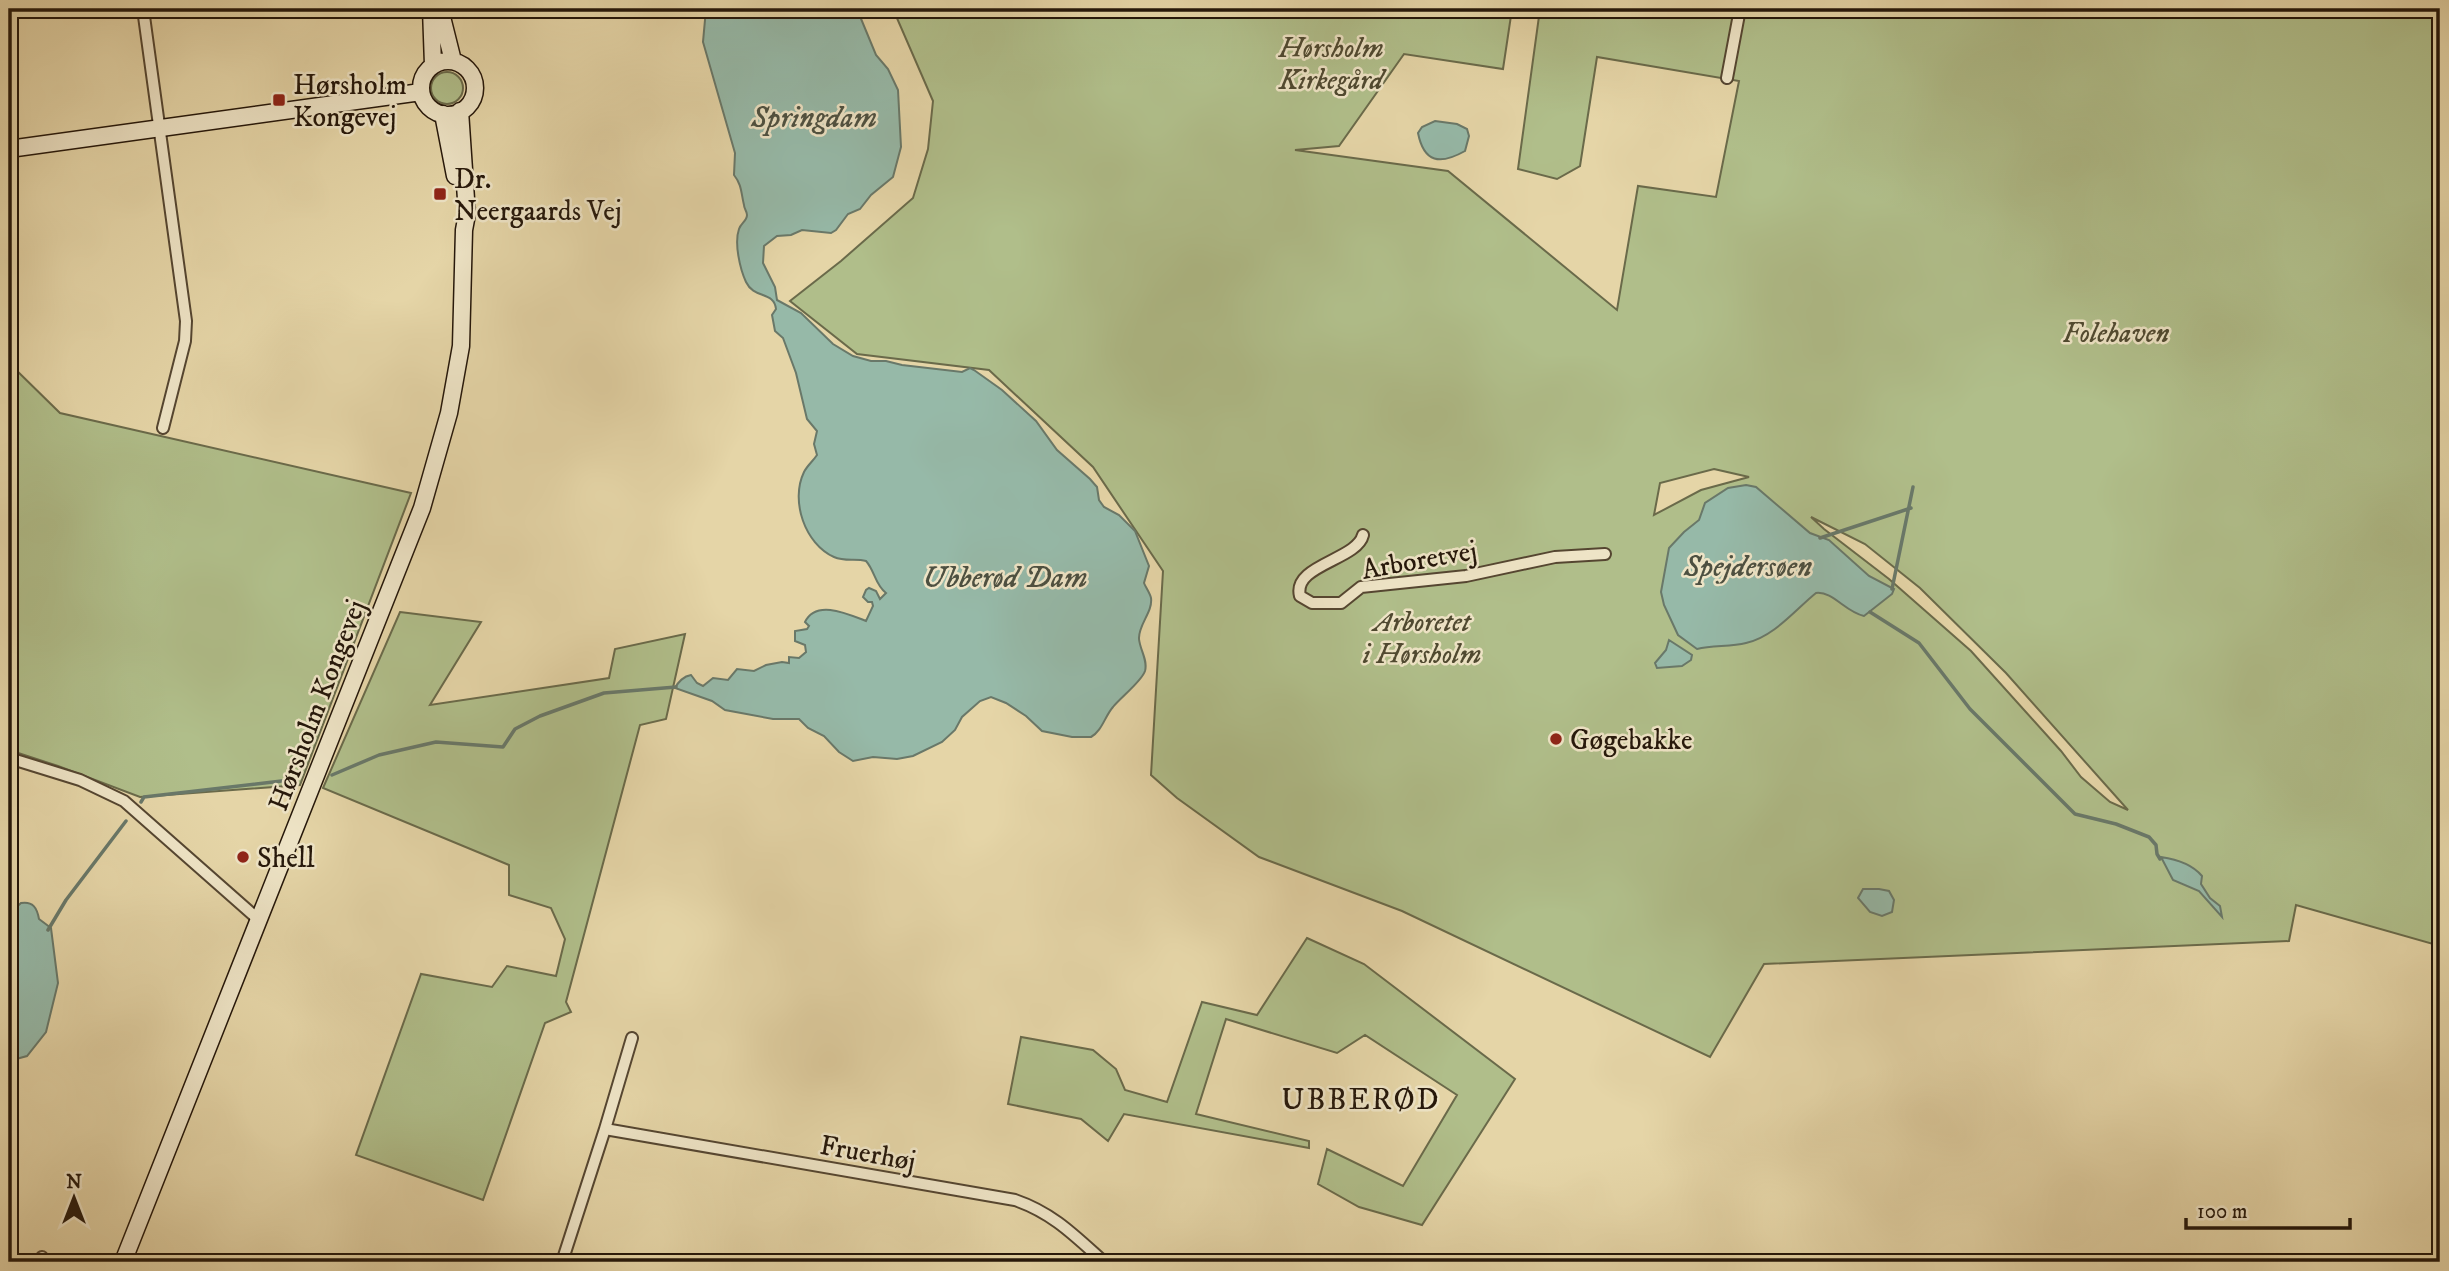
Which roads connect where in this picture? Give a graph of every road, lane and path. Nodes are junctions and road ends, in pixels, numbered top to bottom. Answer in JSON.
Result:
{"nodes":[{"id":1,"x":143,"y":9,"type":"edge"},
{"id":2,"x":431,"y":9,"type":"edge"},
{"id":3,"x":440,"y":9,"type":"edge"},
{"id":4,"x":1740,"y":9,"type":"edge"},
{"id":5,"x":453,"y":61,"type":"junction"},
{"id":6,"x":433,"y":65,"type":"junction"},
{"id":7,"x":1727,"y":78,"type":"dead end"},
{"id":8,"x":421,"y":92,"type":"junction"},
{"id":9,"x":460,"y":111,"type":"junction"},
{"id":10,"x":443,"y":114,"type":"junction"},
{"id":11,"x":159,"y":128,"type":"junction"},
{"id":12,"x":9,"y":149,"type":"edge"},
{"id":13,"x":464,"y":230,"type":"junction"},
{"id":14,"x":163,"y":428,"type":"dead end"},
{"id":15,"x":1363,"y":535,"type":"dead end"},
{"id":16,"x":1605,"y":554,"type":"dead end"},
{"id":17,"x":9,"y":758,"type":"edge"},
{"id":18,"x":259,"y":920,"type":"junction"},
{"id":19,"x":632,"y":1038,"type":"dead end"},
{"id":20,"x":605,"y":1129,"type":"junction"},
{"id":21,"x":123,"y":1262,"type":"edge"},
{"id":22,"x":562,"y":1262,"type":"edge"},
{"id":23,"x":1104,"y":1262,"type":"edge"}],
"edges":[{"from":1,"to":11,"type":"street"},
{"from":2,"to":6,"type":"main road"},
{"from":3,"to":5,"type":"main road"},
{"from":4,"to":7,"type":"street"},
{"from":5,"to":6,"type":"main road"},
{"from":5,"to":9,"type":"main road"},
{"from":6,"to":8,"type":"main road"},
{"from":8,"to":10,"type":"main road"},
{"from":8,"to":11,"type":"main road"},
{"from":9,"to":10,"type":"main road"},
{"from":9,"to":13,"type":"main road","name":"Hørsholm Kongevej"},
{"from":10,"to":13,"type":"main road","name":"Hørsholm Kongevej"},
{"from":11,"to":12,"type":"main road"},
{"from":11,"to":14,"type":"street"},
{"from":13,"to":18,"type":"main road","name":"Hørsholm Kongevej"},
{"from":15,"to":16,"type":"street","name":"Arboretvej"},
{"from":17,"to":18,"type":"street"},
{"from":18,"to":21,"type":"main road","name":"Hørsholm Kongevej"},
{"from":19,"to":20,"type":"street"},
{"from":20,"to":22,"type":"street"},
{"from":20,"to":23,"type":"street","name":"Fruerhøj"}]}
